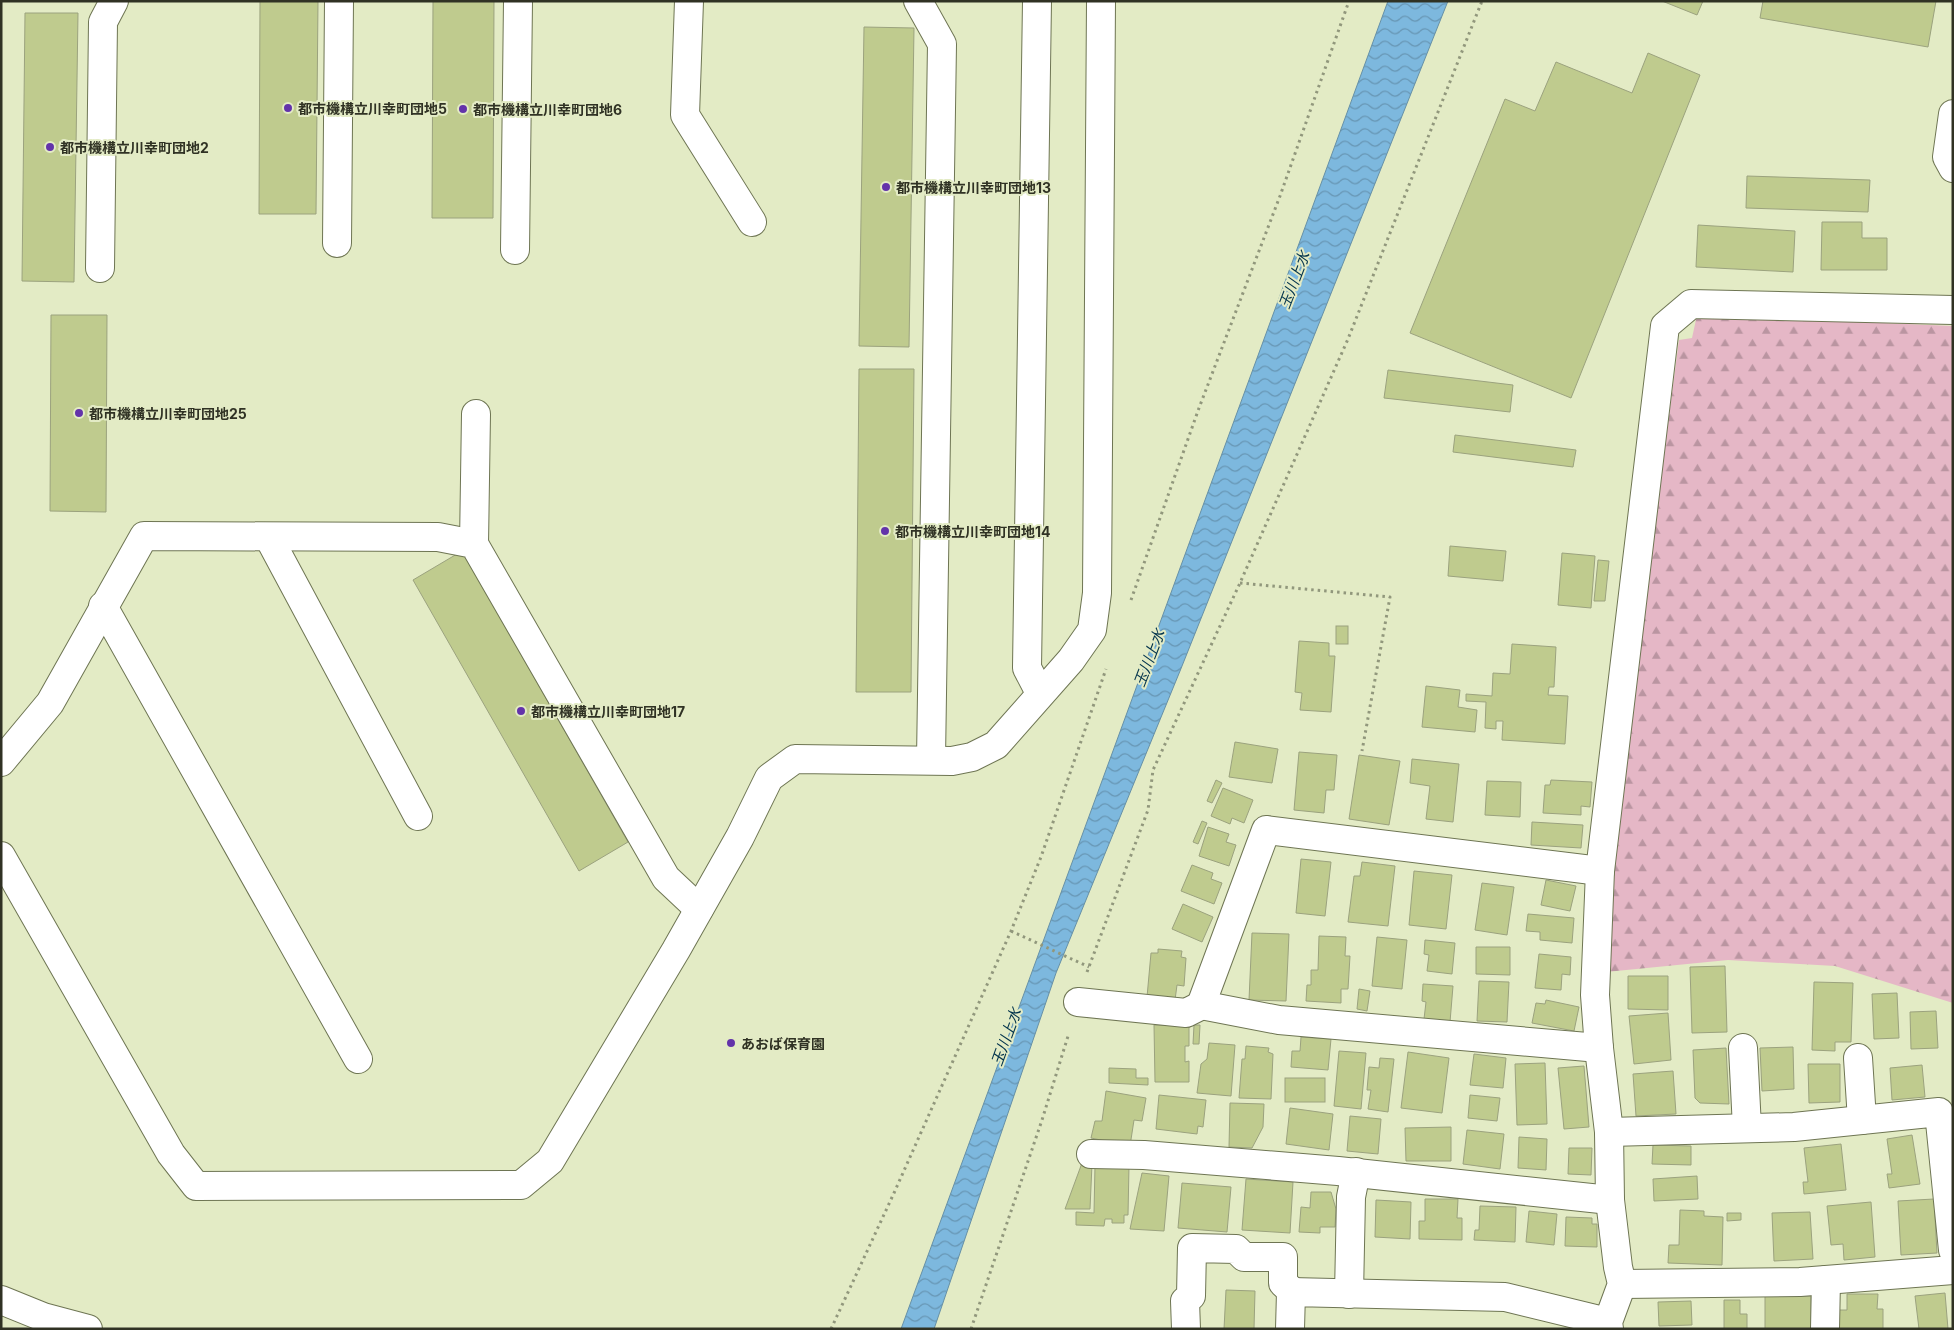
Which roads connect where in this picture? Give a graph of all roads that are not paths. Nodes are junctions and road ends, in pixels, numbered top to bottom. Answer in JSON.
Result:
{"nodes":[{"id":1,"x":114,"y":1,"type":"edge"},
{"id":2,"x":339,"y":1,"type":"edge"},
{"id":3,"x":518,"y":1,"type":"edge"},
{"id":4,"x":690,"y":1,"type":"edge"},
{"id":5,"x":918,"y":1,"type":"edge"},
{"id":6,"x":1038,"y":1,"type":"edge"},
{"id":7,"x":1101,"y":1,"type":"edge"},
{"id":8,"x":1953,"y":114,"type":"edge"},
{"id":9,"x":1953,"y":168,"type":"edge"},
{"id":10,"x":752,"y":222,"type":"dead end"},
{"id":11,"x":337,"y":243,"type":"dead end"},
{"id":12,"x":515,"y":250,"type":"dead end"},
{"id":13,"x":100,"y":268,"type":"dead end"},
{"id":14,"x":1953,"y":310,"type":"edge"},
{"id":15,"x":476,"y":414,"type":"dead end"},
{"id":16,"x":269,"y":538,"type":"junction"},
{"id":17,"x":474,"y":544,"type":"junction"},
{"id":18,"x":103,"y":606,"type":"junction"},
{"id":19,"x":1040,"y":694,"type":"junction"},
{"id":20,"x":931,"y":760,"type":"junction"},
{"id":21,"x":1,"y":762,"type":"edge"},
{"id":22,"x":418,"y":816,"type":"dead end"},
{"id":23,"x":1,"y":856,"type":"edge"},
{"id":24,"x":1600,"y":871,"type":"junction"},
{"id":25,"x":699,"y":909,"type":"junction"},
{"id":26,"x":1078,"y":1002,"type":"road end"},
{"id":27,"x":1202,"y":1005,"type":"junction"},
{"id":28,"x":1599,"y":1048,"type":"junction"},
{"id":29,"x":1743,"y":1048,"type":"dead end"},
{"id":30,"x":1858,"y":1058,"type":"dead end"},
{"id":31,"x":358,"y":1059,"type":"dead end"},
{"id":32,"x":1862,"y":1120,"type":"junction"},
{"id":33,"x":1747,"y":1128,"type":"junction"},
{"id":34,"x":1609,"y":1132,"type":"junction"},
{"id":35,"x":1090,"y":1154,"type":"dead end"},
{"id":36,"x":1356,"y":1172,"type":"junction"},
{"id":37,"x":1610,"y":1200,"type":"junction"},
{"id":38,"x":1953,"y":1250,"type":"edge"},
{"id":39,"x":1953,"y":1270,"type":"edge"},
{"id":40,"x":1826,"y":1280,"type":"junction"},
{"id":41,"x":1622,"y":1284,"type":"junction"},
{"id":42,"x":1293,"y":1292,"type":"junction"},
{"id":43,"x":1350,"y":1294,"type":"junction"},
{"id":44,"x":1,"y":1300,"type":"edge"},
{"id":45,"x":1536,"y":1317,"type":"edge"},
{"id":46,"x":1609,"y":1325,"type":"edge"},
{"id":47,"x":88,"y":1329,"type":"edge"},
{"id":48,"x":1186,"y":1329,"type":"edge"},
{"id":49,"x":1290,"y":1329,"type":"edge"},
{"id":50,"x":1825,"y":1329,"type":"edge"}],
"edges":[{"from":1,"to":13,"type":"street"},
{"from":2,"to":11,"type":"street"},
{"from":3,"to":12,"type":"street"},
{"from":4,"to":10,"type":"street"},
{"from":5,"to":20,"type":"street"},
{"from":6,"to":19,"type":"street"},
{"from":7,"to":19,"type":"street"},
{"from":8,"to":9,"type":"street"},
{"from":14,"to":24,"type":"street"},
{"from":15,"to":17,"type":"street"},
{"from":16,"to":17,"type":"street"},
{"from":16,"to":18,"type":"street"},
{"from":16,"to":22,"type":"street"},
{"from":17,"to":25,"type":"street"},
{"from":18,"to":21,"type":"street"},
{"from":18,"to":31,"type":"street"},
{"from":19,"to":20,"type":"street"},
{"from":20,"to":25,"type":"street"},
{"from":23,"to":25,"type":"street"},
{"from":24,"to":27,"type":"street"},
{"from":24,"to":28,"type":"street"},
{"from":26,"to":27,"type":"street"},
{"from":27,"to":28,"type":"street"},
{"from":28,"to":34,"type":"street"},
{"from":29,"to":33,"type":"street"},
{"from":30,"to":32,"type":"street"},
{"from":32,"to":33,"type":"street"},
{"from":32,"to":38,"type":"street"},
{"from":33,"to":34,"type":"street"},
{"from":34,"to":37,"type":"street"},
{"from":35,"to":36,"type":"street"},
{"from":36,"to":37,"type":"street"},
{"from":36,"to":43,"type":"street"},
{"from":37,"to":41,"type":"street"},
{"from":39,"to":40,"type":"street"},
{"from":40,"to":41,"type":"street"},
{"from":40,"to":50,"type":"street"},
{"from":41,"to":46,"type":"street"},
{"from":42,"to":43,"type":"street"},
{"from":42,"to":48,"type":"street"},
{"from":42,"to":49,"type":"street"},
{"from":43,"to":45,"type":"street"},
{"from":44,"to":47,"type":"street"},
{"from":45,"to":46,"type":"street"}]}
